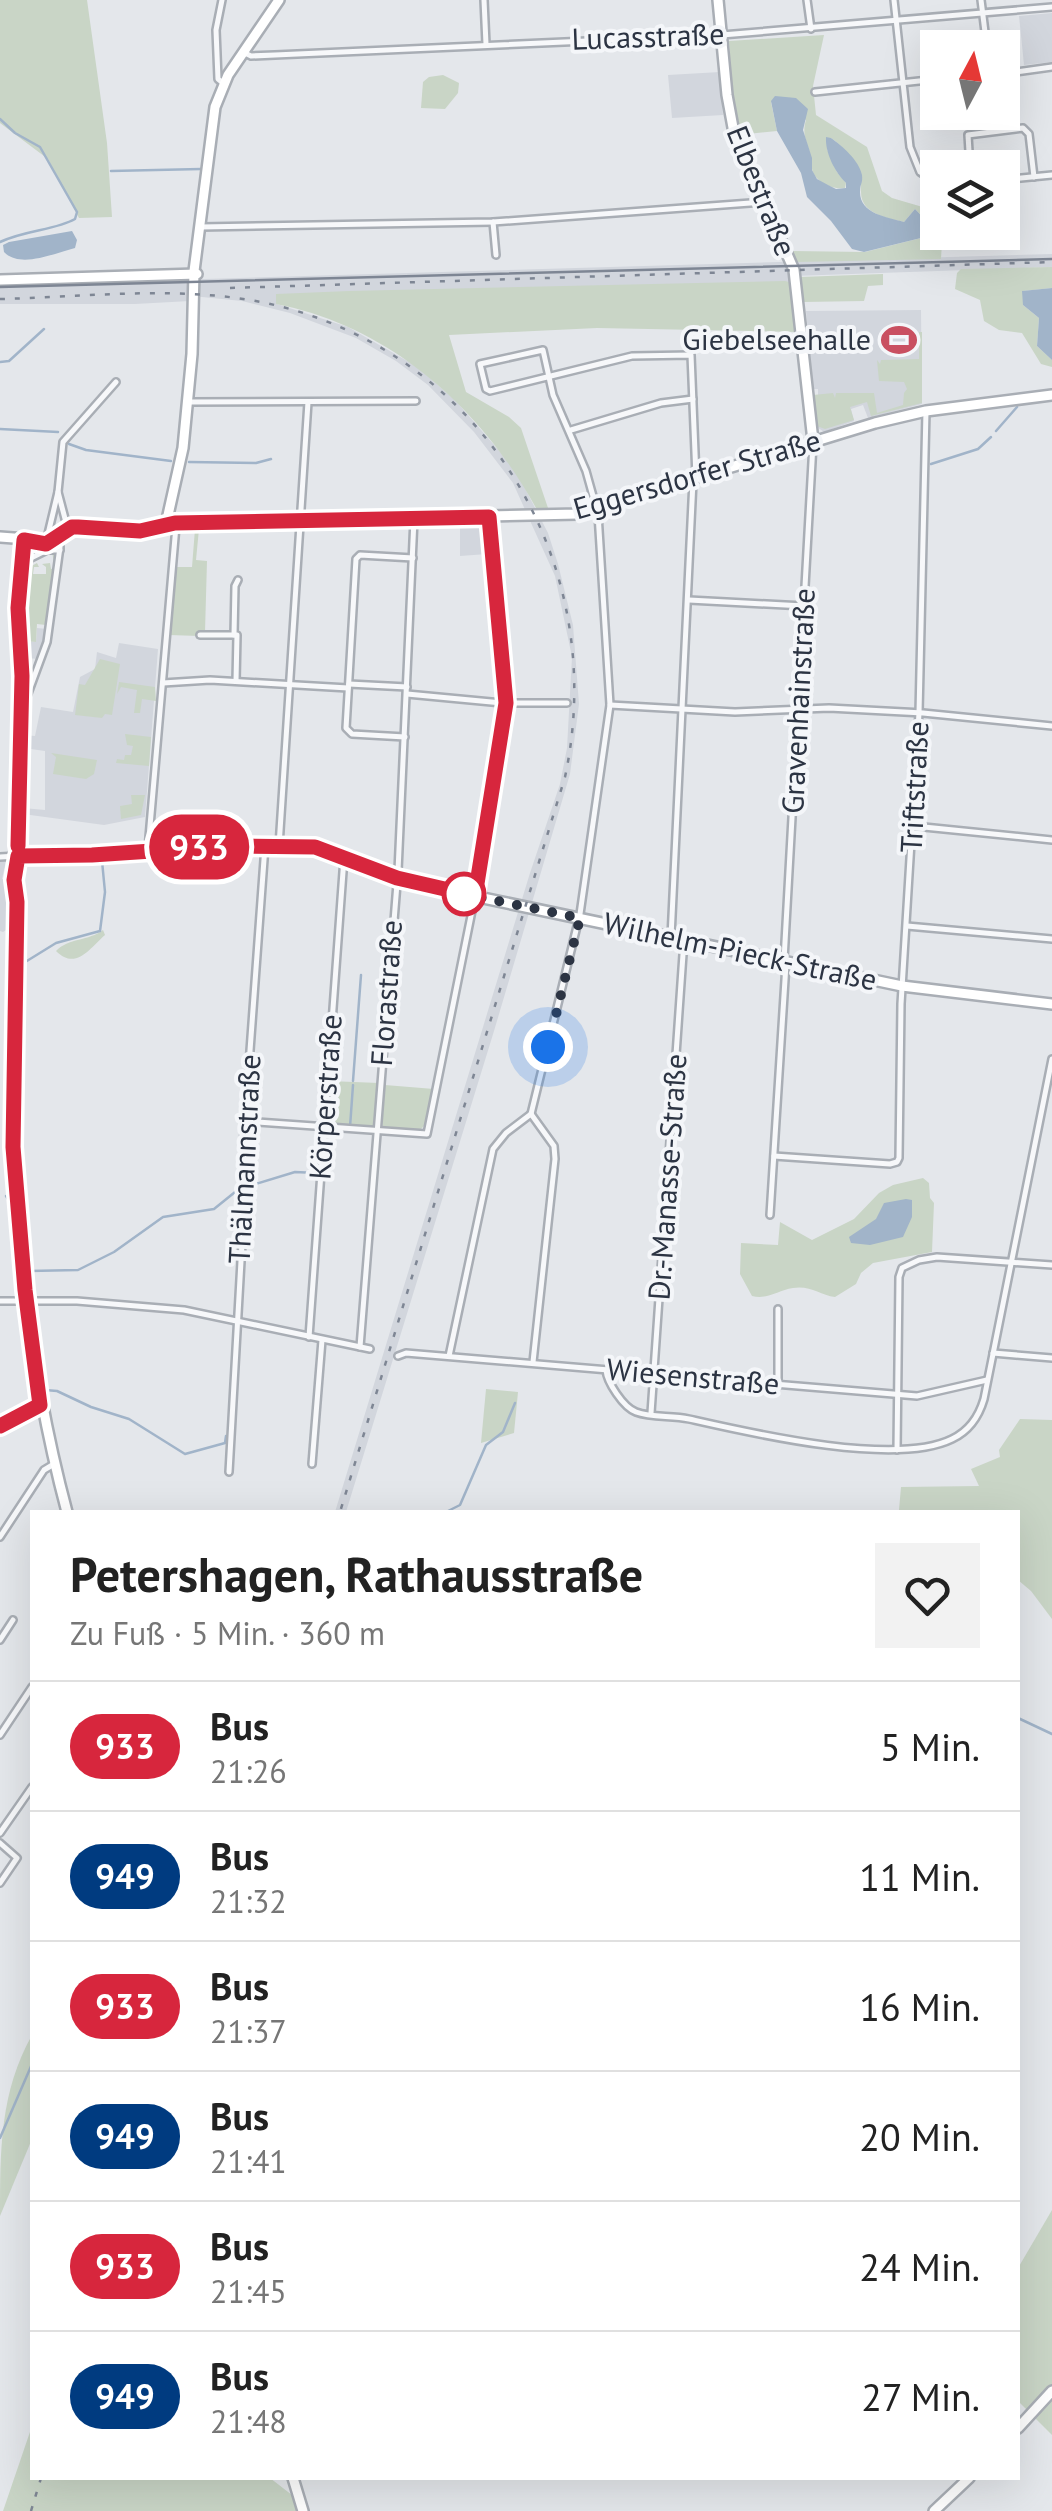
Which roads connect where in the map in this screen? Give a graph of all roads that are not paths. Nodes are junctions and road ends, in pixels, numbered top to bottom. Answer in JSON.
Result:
{"nodes":[{"id":1,"x":222,"y":0,"type":"edge"},
{"id":2,"x":279,"y":0,"type":"edge"},
{"id":3,"x":484,"y":0,"type":"edge"},
{"id":4,"x":718,"y":0,"type":"edge"},
{"id":5,"x":808,"y":0,"type":"edge"},
{"id":6,"x":894,"y":0,"type":"edge"},
{"id":7,"x":981,"y":0,"type":"edge"},
{"id":8,"x":1052,"y":7,"type":"edge"},
{"id":9,"x":983,"y":13,"type":"junction"},
{"id":10,"x":896,"y":22,"type":"junction"},
{"id":11,"x":811,"y":29,"type":"junction"},
{"id":12,"x":985,"y":30,"type":"edge"},
{"id":13,"x":722,"y":35,"type":"junction"},
{"id":14,"x":486,"y":44,"type":"junction"},
{"id":15,"x":243,"y":52,"type":"junction"},
{"id":16,"x":1052,"y":68,"type":"edge"},
{"id":17,"x":1020,"y":72,"type":"edge"},
{"id":18,"x":920,"y":81,"type":"edge"},
{"id":19,"x":903,"y":82,"type":"junction"},
{"id":20,"x":224,"y":84,"type":"junction"},
{"id":21,"x":816,"y":92,"type":"dead end"},
{"id":22,"x":997,"y":130,"type":"edge"},
{"id":23,"x":1020,"y":130,"type":"edge"},
{"id":24,"x":969,"y":150,"type":"edge"},
{"id":25,"x":920,"y":172,"type":"edge"},
{"id":26,"x":1052,"y":175,"type":"edge"},
{"id":27,"x":1034,"y":177,"type":"junction"},
{"id":28,"x":1020,"y":178,"type":"edge"},
{"id":29,"x":764,"y":202,"type":"junction"},
{"id":30,"x":493,"y":222,"type":"junction"},
{"id":31,"x":201,"y":226,"type":"junction"},
{"id":32,"x":496,"y":255,"type":"dead end"},
{"id":33,"x":197,"y":274,"type":"junction"},
{"id":34,"x":0,"y":280,"type":"edge"},
{"id":35,"x":550,"y":376,"type":"junction"},
{"id":36,"x":116,"y":382,"type":"dead end"},
{"id":37,"x":1049,"y":394,"type":"edge"},
{"id":38,"x":693,"y":396,"type":"junction"},
{"id":39,"x":416,"y":401,"type":"dead end"},
{"id":40,"x":188,"y":402,"type":"junction"},
{"id":41,"x":308,"y":402,"type":"junction"},
{"id":42,"x":926,"y":411,"type":"junction"},
{"id":43,"x":569,"y":431,"type":"junction"},
{"id":44,"x":814,"y":441,"type":"junction"},
{"id":45,"x":694,"y":479,"type":"junction"},
{"id":46,"x":58,"y":492,"type":"junction"},
{"id":47,"x":597,"y":508,"type":"junction"},
{"id":48,"x":489,"y":517,"type":"junction"},
{"id":49,"x":414,"y":519,"type":"junction"},
{"id":50,"x":300,"y":522,"type":"junction"},
{"id":51,"x":171,"y":524,"type":"junction"},
{"id":52,"x":66,"y":528,"type":"junction"},
{"id":53,"x":54,"y":536,"type":"junction"},
{"id":54,"x":0,"y":537,"type":"edge"},
{"id":55,"x":24,"y":540,"type":"junction"},
{"id":56,"x":60,"y":550,"type":"junction"},
{"id":57,"x":413,"y":558,"type":"junction"},
{"id":58,"x":29,"y":559,"type":"dead end"},
{"id":59,"x":238,"y":580,"type":"dead end"},
{"id":60,"x":689,"y":600,"type":"junction"},
{"id":61,"x":804,"y":606,"type":"junction"},
{"id":62,"x":200,"y":635,"type":"dead end"},
{"id":63,"x":234,"y":635,"type":"junction"},
{"id":64,"x":22,"y":676,"type":"junction"},
{"id":65,"x":35,"y":678,"type":"junction"},
{"id":66,"x":236,"y":681,"type":"junction"},
{"id":67,"x":163,"y":684,"type":"junction"},
{"id":68,"x":291,"y":684,"type":"junction"},
{"id":69,"x":348,"y":686,"type":"junction"},
{"id":70,"x":407,"y":690,"type":"junction"},
{"id":71,"x":506,"y":703,"type":"junction"},
{"id":72,"x":567,"y":703,"type":"dead end"},
{"id":73,"x":610,"y":706,"type":"junction"},
{"id":74,"x":20,"y":707,"type":"junction"},
{"id":75,"x":798,"y":708,"type":"junction"},
{"id":76,"x":684,"y":709,"type":"junction"},
{"id":77,"x":918,"y":713,"type":"junction"},
{"id":78,"x":1052,"y":726,"type":"edge"},
{"id":79,"x":404,"y":737,"type":"junction"},
{"id":80,"x":914,"y":826,"type":"junction"},
{"id":81,"x":1052,"y":840,"type":"edge"},
{"id":82,"x":265,"y":846,"type":"junction"},
{"id":83,"x":279,"y":846,"type":"junction"},
{"id":84,"x":148,"y":851,"type":"junction"},
{"id":85,"x":0,"y":857,"type":"edge"},
{"id":86,"x":344,"y":858,"type":"junction"},
{"id":87,"x":18,"y":860,"type":"junction"},
{"id":88,"x":397,"y":878,"type":"junction"},
{"id":89,"x":475,"y":896,"type":"junction"},
{"id":90,"x":580,"y":918,"type":"junction"},
{"id":91,"x":906,"y":926,"type":"junction"},
{"id":92,"x":672,"y":937,"type":"junction"},
{"id":93,"x":1052,"y":939,"type":"edge"},
{"id":94,"x":684,"y":940,"type":"junction"},
{"id":95,"x":785,"y":961,"type":"junction"},
{"id":96,"x":902,"y":986,"type":"junction"},
{"id":97,"x":1052,"y":1004,"type":"edge"},
{"id":98,"x":1052,"y":1059,"type":"edge"},
{"id":99,"x":531,"y":1114,"type":"junction"},
{"id":100,"x":244,"y":1121,"type":"junction"},
{"id":101,"x":324,"y":1127,"type":"junction"},
{"id":102,"x":377,"y":1131,"type":"junction"},
{"id":103,"x":774,"y":1156,"type":"junction"},
{"id":104,"x":770,"y":1216,"type":"dead end"},
{"id":105,"x":1010,"y":1261,"type":"junction"},
{"id":106,"x":1052,"y":1265,"type":"edge"},
{"id":107,"x":26,"y":1300,"type":"junction"},
{"id":108,"x":0,"y":1301,"type":"edge"},
{"id":109,"x":778,"y":1309,"type":"dead end"},
{"id":110,"x":238,"y":1321,"type":"junction"},
{"id":111,"x":309,"y":1337,"type":"junction"},
{"id":112,"x":322,"y":1340,"type":"junction"},
{"id":113,"x":360,"y":1348,"type":"junction"},
{"id":114,"x":370,"y":1349,"type":"dead end"},
{"id":115,"x":993,"y":1353,"type":"junction"},
{"id":116,"x":398,"y":1356,"type":"dead end"},
{"id":117,"x":448,"y":1356,"type":"junction"},
{"id":118,"x":1052,"y":1358,"type":"edge"},
{"id":119,"x":533,"y":1364,"type":"junction"},
{"id":120,"x":606,"y":1370,"type":"junction"},
{"id":121,"x":654,"y":1374,"type":"junction"},
{"id":122,"x":987,"y":1380,"type":"junction"},
{"id":123,"x":778,"y":1384,"type":"junction"},
{"id":124,"x":896,"y":1394,"type":"junction"},
{"id":125,"x":40,"y":1405,"type":"junction"},
{"id":126,"x":651,"y":1413,"type":"junction"},
{"id":127,"x":0,"y":1426,"type":"edge"},
{"id":128,"x":896,"y":1450,"type":"junction"},
{"id":129,"x":54,"y":1464,"type":"junction"},
{"id":130,"x":312,"y":1464,"type":"dead end"},
{"id":131,"x":229,"y":1472,"type":"dead end"},
{"id":132,"x":66,"y":1510,"type":"edge"},
{"id":133,"x":0,"y":1537,"type":"edge"},
{"id":134,"x":13,"y":1620,"type":"dead end"},
{"id":135,"x":0,"y":1640,"type":"edge"},
{"id":136,"x":30,"y":1690,"type":"edge"},
{"id":137,"x":0,"y":1734,"type":"edge"},
{"id":138,"x":30,"y":1790,"type":"edge"},
{"id":139,"x":0,"y":1833,"type":"edge"},
{"id":140,"x":0,"y":1843,"type":"edge"},
{"id":141,"x":0,"y":1883,"type":"edge"},
{"id":142,"x":1052,"y":2391,"type":"edge"},
{"id":143,"x":1020,"y":2422,"type":"edge"},
{"id":144,"x":294,"y":2480,"type":"edge"},
{"id":145,"x":967,"y":2480,"type":"edge"},
{"id":146,"x":304,"y":2511,"type":"edge"},
{"id":147,"x":934,"y":2511,"type":"edge"}],
"edges":[{"from":1,"to":20,"type":"street"},
{"from":2,"to":15,"type":"street"},
{"from":3,"to":14,"type":"street"},
{"from":4,"to":13,"type":"street","name":"Elbestraße"},
{"from":5,"to":11,"type":"street"},
{"from":6,"to":10,"type":"street"},
{"from":7,"to":9,"type":"street"},
{"from":8,"to":9,"type":"street","name":"Lucasstraße"},
{"from":9,"to":10,"type":"street","name":"Lucasstraße"},
{"from":9,"to":12,"type":"street"},
{"from":10,"to":11,"type":"street","name":"Lucasstraße"},
{"from":10,"to":19,"type":"street"},
{"from":11,"to":13,"type":"street","name":"Lucasstraße"},
{"from":13,"to":14,"type":"street","name":"Lucasstraße"},
{"from":13,"to":29,"type":"street","name":"Elbestraße"},
{"from":14,"to":15,"type":"street","name":"Lucasstraße"},
{"from":15,"to":20,"type":"street"},
{"from":16,"to":17,"type":"street"},
{"from":18,"to":19,"type":"street"},
{"from":19,"to":21,"type":"street"},
{"from":19,"to":25,"type":"street"},
{"from":20,"to":31,"type":"street"},
{"from":22,"to":24,"type":"street"},
{"from":23,"to":27,"type":"street"},
{"from":26,"to":27,"type":"street"},
{"from":27,"to":28,"type":"street"},
{"from":29,"to":30,"type":"street"},
{"from":29,"to":44,"type":"street","name":"Elbestraße"},
{"from":30,"to":31,"type":"street"},
{"from":30,"to":32,"type":"street"},
{"from":31,"to":33,"type":"street"},
{"from":33,"to":34,"type":"street"},
{"from":33,"to":40,"type":"street"},
{"from":35,"to":35,"type":"street"},
{"from":35,"to":38,"type":"street"},
{"from":35,"to":43,"type":"street"},
{"from":36,"to":46,"type":"street"},
{"from":37,"to":42,"type":"street","name":"Eggersdorfer Straße"},
{"from":38,"to":43,"type":"street"},
{"from":38,"to":45,"type":"street"},
{"from":39,"to":41,"type":"street"},
{"from":40,"to":41,"type":"street"},
{"from":40,"to":51,"type":"street"},
{"from":41,"to":50,"type":"street"},
{"from":42,"to":44,"type":"street","name":"Eggersdorfer Straße"},
{"from":42,"to":77,"type":"street","name":"Triftstraße"},
{"from":43,"to":47,"type":"street"},
{"from":44,"to":45,"type":"street","name":"Eggersdorfer Straße"},
{"from":44,"to":61,"type":"street","name":"Gravenhainstraße"},
{"from":45,"to":47,"type":"street","name":"Eggersdorfer Straße"},
{"from":45,"to":60,"type":"street"},
{"from":46,"to":52,"type":"street"},
{"from":46,"to":53,"type":"street"},
{"from":47,"to":48,"type":"street","name":"Eggersdorfer Straße"},
{"from":47,"to":73,"type":"street"},
{"from":48,"to":49,"type":"street","name":"Eggersdorfer Straße"},
{"from":48,"to":71,"type":"street"},
{"from":49,"to":50,"type":"street","name":"Eggersdorfer Straße"},
{"from":49,"to":57,"type":"street","name":"Florastraße"},
{"from":50,"to":51,"type":"street","name":"Eggersdorfer Straße"},
{"from":50,"to":68,"type":"street"},
{"from":51,"to":52,"type":"street","name":"Eggersdorfer Straße"},
{"from":51,"to":67,"type":"street"},
{"from":52,"to":53,"type":"street"},
{"from":53,"to":55,"type":"street"},
{"from":53,"to":56,"type":"street"},
{"from":54,"to":55,"type":"street"},
{"from":55,"to":64,"type":"street"},
{"from":56,"to":58,"type":"street"},
{"from":56,"to":65,"type":"street"},
{"from":57,"to":69,"type":"street"},
{"from":57,"to":70,"type":"street","name":"Florastraße"},
{"from":59,"to":63,"type":"street"},
{"from":60,"to":61,"type":"street"},
{"from":60,"to":76,"type":"street"},
{"from":61,"to":75,"type":"street","name":"Gravenhainstraße"},
{"from":62,"to":63,"type":"street"},
{"from":63,"to":66,"type":"street"},
{"from":64,"to":65,"type":"street"},
{"from":64,"to":74,"type":"street"},
{"from":65,"to":74,"type":"street"},
{"from":66,"to":67,"type":"street"},
{"from":66,"to":68,"type":"street"},
{"from":67,"to":84,"type":"street"},
{"from":68,"to":69,"type":"street"},
{"from":68,"to":83,"type":"street"},
{"from":69,"to":70,"type":"street"},
{"from":69,"to":79,"type":"street"},
{"from":70,"to":71,"type":"street"},
{"from":70,"to":79,"type":"street","name":"Florastraße"},
{"from":71,"to":72,"type":"street"},
{"from":71,"to":89,"type":"street"},
{"from":73,"to":76,"type":"street"},
{"from":73,"to":90,"type":"street"},
{"from":74,"to":87,"type":"street"},
{"from":75,"to":76,"type":"street"},
{"from":75,"to":77,"type":"street"},
{"from":75,"to":95,"type":"street","name":"Gravenhainstraße"},
{"from":76,"to":92,"type":"street"},
{"from":77,"to":78,"type":"street"},
{"from":77,"to":80,"type":"street","name":"Triftstraße"},
{"from":79,"to":88,"type":"street","name":"Florastraße"},
{"from":80,"to":81,"type":"street"},
{"from":80,"to":91,"type":"street","name":"Triftstraße"},
{"from":82,"to":83,"type":"street","name":"Wilhelm-Pieck-Straße"},
{"from":82,"to":84,"type":"street","name":"Wilhelm-Pieck-Straße"},
{"from":82,"to":100,"type":"street","name":"Thälmannstraße"},
{"from":83,"to":86,"type":"street","name":"Wilhelm-Pieck-Straße"},
{"from":84,"to":87,"type":"street","name":"Wilhelm-Pieck-Straße"},
{"from":85,"to":87,"type":"street"},
{"from":86,"to":88,"type":"street","name":"Wilhelm-Pieck-Straße"},
{"from":86,"to":101,"type":"street","name":"Körperstraße"},
{"from":87,"to":107,"type":"street"},
{"from":88,"to":89,"type":"street","name":"Wilhelm-Pieck-Straße"},
{"from":88,"to":102,"type":"street","name":"Florastraße"},
{"from":89,"to":90,"type":"street","name":"Wilhelm-Pieck-Straße"},
{"from":89,"to":102,"type":"street"},
{"from":90,"to":92,"type":"street","name":"Wilhelm-Pieck-Straße"},
{"from":90,"to":99,"type":"street"},
{"from":91,"to":93,"type":"street"},
{"from":91,"to":96,"type":"street","name":"Triftstraße"},
{"from":92,"to":94,"type":"street","name":"Wilhelm-Pieck-Straße"},
{"from":94,"to":95,"type":"street","name":"Wilhelm-Pieck-Straße"},
{"from":94,"to":121,"type":"street","name":"Dr.-Manasse-Straße"},
{"from":95,"to":96,"type":"street","name":"Wilhelm-Pieck-Straße"},
{"from":95,"to":103,"type":"street","name":"Gravenhainstraße"},
{"from":96,"to":97,"type":"street","name":"Wilhelm-Pieck-Straße"},
{"from":96,"to":103,"type":"street","name":"Triftstraße"},
{"from":98,"to":105,"type":"street"},
{"from":99,"to":117,"type":"street"},
{"from":99,"to":119,"type":"street"},
{"from":100,"to":101,"type":"street"},
{"from":100,"to":110,"type":"street","name":"Thälmannstraße"},
{"from":101,"to":102,"type":"street"},
{"from":101,"to":111,"type":"street","name":"Körperstraße"},
{"from":102,"to":113,"type":"street","name":"Florastraße"},
{"from":103,"to":104,"type":"street","name":"Gravenhainstraße"},
{"from":105,"to":106,"type":"street"},
{"from":105,"to":115,"type":"street"},
{"from":105,"to":124,"type":"street"},
{"from":107,"to":108,"type":"street"},
{"from":107,"to":110,"type":"street"},
{"from":107,"to":125,"type":"street"},
{"from":109,"to":123,"type":"street"},
{"from":110,"to":111,"type":"street"},
{"from":110,"to":131,"type":"street","name":"Thälmannstraße"},
{"from":111,"to":112,"type":"street"},
{"from":112,"to":113,"type":"street"},
{"from":112,"to":130,"type":"street"},
{"from":113,"to":114,"type":"street"},
{"from":115,"to":118,"type":"street"},
{"from":115,"to":122,"type":"street"},
{"from":116,"to":117,"type":"street","name":"Wiesenstraße"},
{"from":117,"to":119,"type":"street","name":"Wiesenstraße"},
{"from":119,"to":120,"type":"street","name":"Wiesenstraße"},
{"from":120,"to":121,"type":"street","name":"Wiesenstraße"},
{"from":120,"to":126,"type":"street"},
{"from":121,"to":123,"type":"street","name":"Wiesenstraße"},
{"from":121,"to":126,"type":"street","name":"Dr.-Manasse-Straße"},
{"from":122,"to":124,"type":"street","name":"Wiesenstraße"},
{"from":122,"to":128,"type":"street"},
{"from":123,"to":124,"type":"street","name":"Wiesenstraße"},
{"from":124,"to":128,"type":"street"},
{"from":125,"to":127,"type":"street"},
{"from":125,"to":129,"type":"street"},
{"from":126,"to":128,"type":"street"},
{"from":129,"to":132,"type":"street"},
{"from":129,"to":133,"type":"street"},
{"from":134,"to":135,"type":"street"},
{"from":136,"to":137,"type":"street"},
{"from":138,"to":139,"type":"street"},
{"from":140,"to":141,"type":"street"},
{"from":142,"to":143,"type":"street"},
{"from":144,"to":146,"type":"street"},
{"from":145,"to":147,"type":"street"}]}
